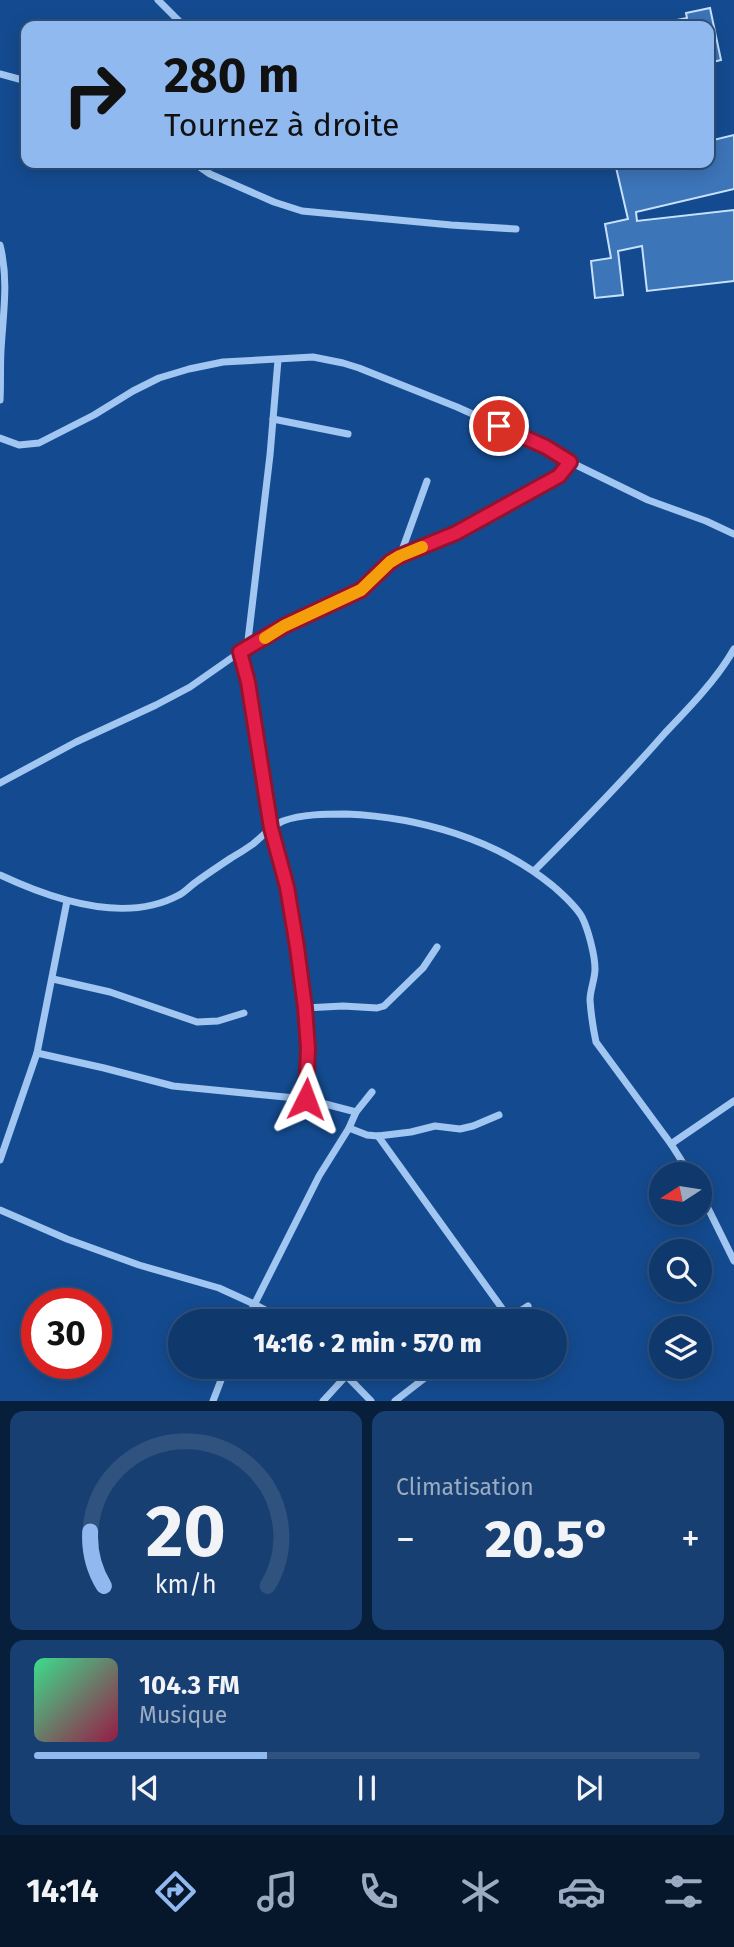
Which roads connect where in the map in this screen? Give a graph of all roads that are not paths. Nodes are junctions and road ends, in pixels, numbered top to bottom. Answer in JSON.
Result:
{"nodes":[{"id":1,"x":158,"y":0,"type":"edge"},
{"id":2,"x":179,"y":21,"type":"edge"},
{"id":3,"x":0,"y":74,"type":"edge"},
{"id":4,"x":21,"y":80,"type":"edge"},
{"id":5,"x":201,"y":168,"type":"edge"},
{"id":6,"x":516,"y":229,"type":"dead end"},
{"id":7,"x":0,"y":244,"type":"edge"},
{"id":8,"x":278,"y":360,"type":"junction"},
{"id":9,"x":0,"y":400,"type":"edge"},
{"id":10,"x":273,"y":419,"type":"junction"},
{"id":11,"x":348,"y":434,"type":"dead end"},
{"id":12,"x":0,"y":438,"type":"edge"},
{"id":13,"x":570,"y":462,"type":"junction"},
{"id":14,"x":427,"y":481,"type":"dead end"},
{"id":15,"x":734,"y":534,"type":"edge"},
{"id":16,"x":400,"y":556,"type":"junction"},
{"id":17,"x":734,"y":649,"type":"edge"},
{"id":18,"x":243,"y":651,"type":"junction"},
{"id":19,"x":0,"y":783,"type":"edge"},
{"id":20,"x":271,"y":828,"type":"junction"},
{"id":21,"x":534,"y":871,"type":"junction"},
{"id":22,"x":0,"y":875,"type":"edge"},
{"id":23,"x":68,"y":901,"type":"junction"},
{"id":24,"x":437,"y":947,"type":"dead end"},
{"id":25,"x":53,"y":979,"type":"junction"},
{"id":26,"x":305,"y":1008,"type":"junction"},
{"id":27,"x":244,"y":1013,"type":"dead end"},
{"id":28,"x":37,"y":1053,"type":"junction"},
{"id":29,"x":372,"y":1092,"type":"dead end"},
{"id":30,"x":306,"y":1099,"type":"junction"},
{"id":31,"x":734,"y":1101,"type":"edge"},
{"id":32,"x":356,"y":1112,"type":"junction"},
{"id":33,"x":499,"y":1115,"type":"dead end"},
{"id":34,"x":349,"y":1128,"type":"junction"},
{"id":35,"x":378,"y":1136,"type":"junction"},
{"id":36,"x":671,"y":1144,"type":"junction"},
{"id":37,"x":0,"y":1160,"type":"edge"},
{"id":38,"x":682,"y":1162,"type":"edge"},
{"id":39,"x":0,"y":1210,"type":"edge"},
{"id":40,"x":712,"y":1216,"type":"edge"},
{"id":41,"x":734,"y":1261,"type":"edge"},
{"id":42,"x":254,"y":1304,"type":"junction"},
{"id":43,"x":528,"y":1306,"type":"dead end"},
{"id":44,"x":252,"y":1309,"type":"edge"},
{"id":45,"x":264,"y":1309,"type":"edge"},
{"id":46,"x":499,"y":1309,"type":"edge"},
{"id":47,"x":524,"y":1309,"type":"edge"},
{"id":48,"x":222,"y":1379,"type":"edge"},
{"id":49,"x":343,"y":1379,"type":"edge"},
{"id":50,"x":349,"y":1379,"type":"edge"},
{"id":51,"x":423,"y":1379,"type":"edge"},
{"id":52,"x":214,"y":1401,"type":"edge"},
{"id":53,"x":323,"y":1401,"type":"edge"},
{"id":54,"x":371,"y":1401,"type":"edge"},
{"id":55,"x":395,"y":1401,"type":"edge"}],
"edges":[{"from":1,"to":2,"type":"street"},
{"from":3,"to":4,"type":"street"},
{"from":5,"to":6,"type":"street"},
{"from":7,"to":9,"type":"street"},
{"from":8,"to":10,"type":"street"},
{"from":8,"to":12,"type":"street"},
{"from":8,"to":13,"type":"street"},
{"from":10,"to":11,"type":"street"},
{"from":10,"to":18,"type":"street"},
{"from":13,"to":15,"type":"street"},
{"from":13,"to":16,"type":"street"},
{"from":14,"to":16,"type":"street"},
{"from":16,"to":18,"type":"street"},
{"from":17,"to":21,"type":"street"},
{"from":18,"to":19,"type":"street"},
{"from":18,"to":20,"type":"street"},
{"from":20,"to":21,"type":"street"},
{"from":20,"to":23,"type":"street"},
{"from":20,"to":26,"type":"street"},
{"from":21,"to":36,"type":"street"},
{"from":22,"to":23,"type":"street"},
{"from":23,"to":25,"type":"street"},
{"from":24,"to":26,"type":"street"},
{"from":25,"to":27,"type":"street"},
{"from":25,"to":28,"type":"street"},
{"from":26,"to":30,"type":"street"},
{"from":28,"to":30,"type":"street"},
{"from":28,"to":37,"type":"street"},
{"from":29,"to":32,"type":"street"},
{"from":30,"to":32,"type":"street"},
{"from":31,"to":36,"type":"street"},
{"from":32,"to":34,"type":"street"},
{"from":33,"to":35,"type":"street"},
{"from":34,"to":35,"type":"street"},
{"from":34,"to":42,"type":"street"},
{"from":35,"to":46,"type":"street"},
{"from":36,"to":38,"type":"street"},
{"from":39,"to":42,"type":"street"},
{"from":40,"to":41,"type":"street"},
{"from":42,"to":44,"type":"street"},
{"from":42,"to":45,"type":"street"},
{"from":43,"to":47,"type":"street"},
{"from":48,"to":52,"type":"street"},
{"from":49,"to":53,"type":"street"},
{"from":50,"to":54,"type":"street"},
{"from":51,"to":55,"type":"street"}]}
